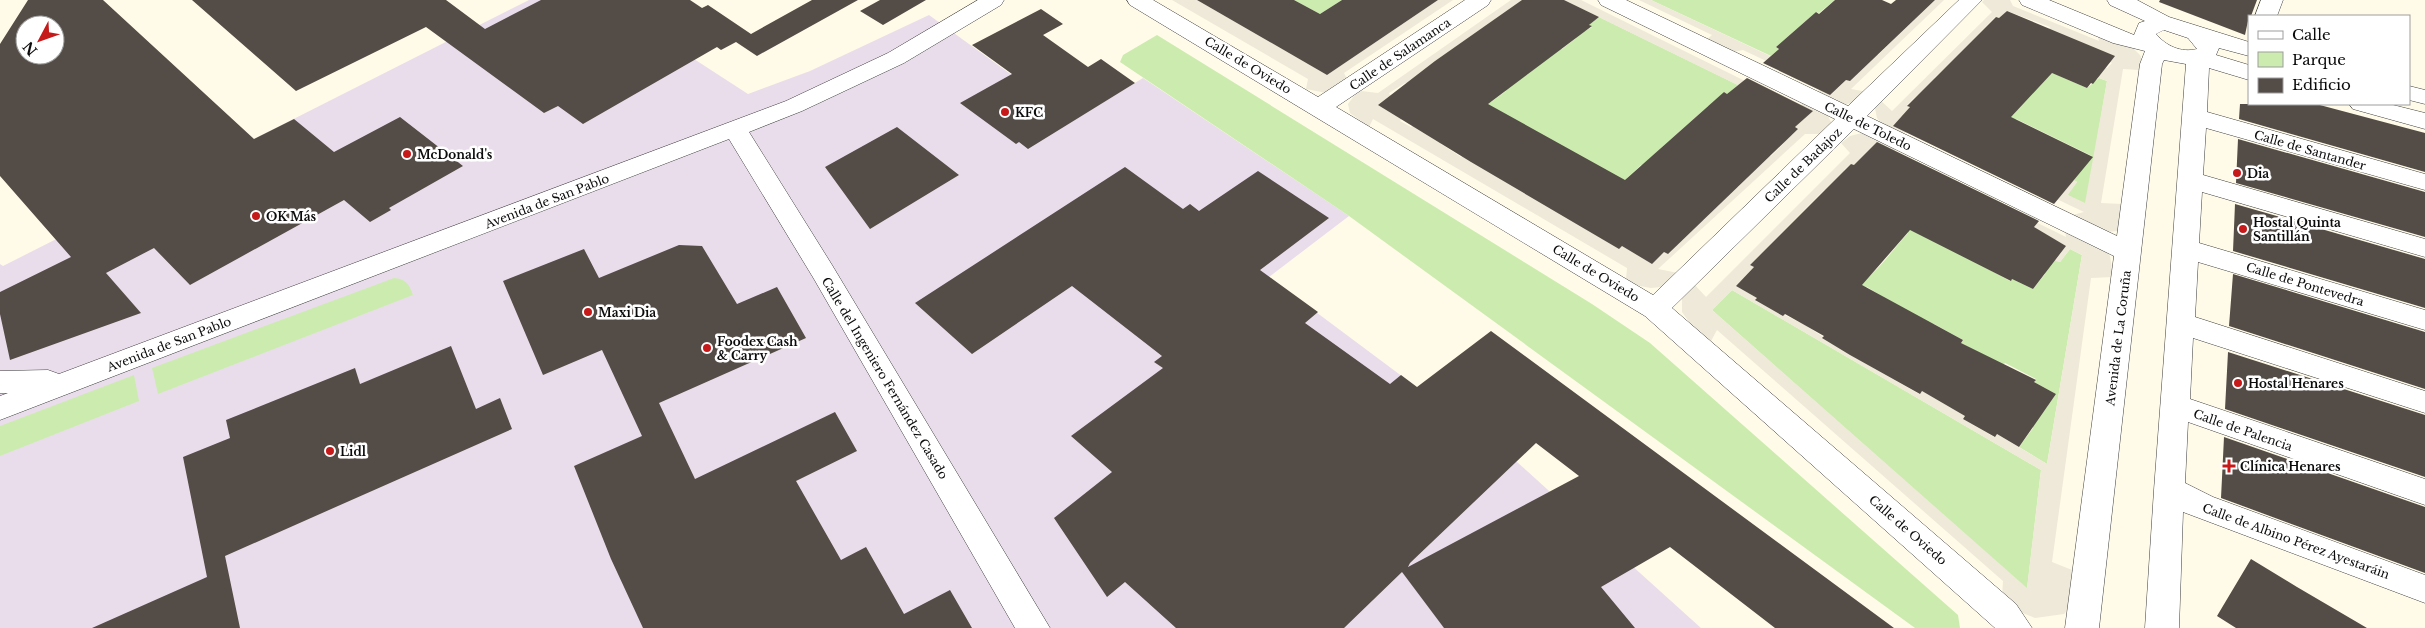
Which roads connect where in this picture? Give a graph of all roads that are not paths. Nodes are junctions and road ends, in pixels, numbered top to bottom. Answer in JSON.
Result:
{"nodes":[{"id":1,"x":993,"y":0,"type":"edge"},
{"id":2,"x":1138,"y":0,"type":"edge"},
{"id":3,"x":1480,"y":0,"type":"edge"},
{"id":4,"x":1609,"y":0,"type":"edge"},
{"id":5,"x":1971,"y":0,"type":"edge"},
{"id":6,"x":2030,"y":0,"type":"edge"},
{"id":7,"x":2118,"y":0,"type":"edge"},
{"id":8,"x":2272,"y":0,"type":"edge"},
{"id":9,"x":2266,"y":15,"type":"edge"},
{"id":10,"x":2159,"y":40,"type":"junction"},
{"id":11,"x":2248,"y":49,"type":"edge"},
{"id":12,"x":2198,"y":50,"type":"junction"},
{"id":13,"x":2248,"y":73,"type":"edge"},
{"id":14,"x":2410,"y":93,"type":"edge"},
{"id":15,"x":2425,"y":97,"type":"edge"},
{"id":16,"x":2365,"y":105,"type":"edge"},
{"id":17,"x":1320,"y":108,"type":"junction"},
{"id":18,"x":1851,"y":118,"type":"junction"},
{"id":19,"x":2195,"y":118,"type":"junction"},
{"id":20,"x":2425,"y":121,"type":"edge"},
{"id":21,"x":735,"y":129,"type":"junction"},
{"id":22,"x":2191,"y":180,"type":"junction"},
{"id":23,"x":2425,"y":182,"type":"edge"},
{"id":24,"x":2186,"y":248,"type":"junction"},
{"id":25,"x":2425,"y":248,"type":"edge"},
{"id":26,"x":2128,"y":252,"type":"junction"},
{"id":27,"x":1655,"y":309,"type":"junction"},
{"id":28,"x":2425,"y":320,"type":"edge"},
{"id":29,"x":2181,"y":323,"type":"junction"},
{"id":30,"x":89,"y":374,"type":"junction"},
{"id":31,"x":0,"y":382,"type":"edge"},
{"id":32,"x":2425,"y":402,"type":"edge"},
{"id":33,"x":2174,"y":406,"type":"junction"},
{"id":34,"x":0,"y":408,"type":"edge"},
{"id":35,"x":2169,"y":490,"type":"junction"},
{"id":36,"x":2425,"y":492,"type":"edge"},
{"id":37,"x":2425,"y":589,"type":"edge"},
{"id":38,"x":2010,"y":621,"type":"edge"},
{"id":39,"x":1033,"y":628,"type":"edge"},
{"id":40,"x":2033,"y":628,"type":"edge"},
{"id":41,"x":2082,"y":628,"type":"edge"},
{"id":42,"x":2162,"y":628,"type":"edge"}],
"edges":[{"from":1,"to":21,"type":"street","name":"Avenida de San Pablo"},
{"from":2,"to":17,"type":"street","name":"Calle de Oviedo"},
{"from":3,"to":17,"type":"street","name":"Calle de Salamanca"},
{"from":4,"to":18,"type":"street","name":"Calle de Toledo"},
{"from":5,"to":18,"type":"street","name":"Calle de Badajoz"},
{"from":6,"to":10,"type":"street"},
{"from":7,"to":10,"type":"street"},
{"from":8,"to":9,"type":"street"},
{"from":10,"to":12,"type":"street"},
{"from":10,"to":26,"type":"street","name":"Avenida de La Coruña"},
{"from":11,"to":12,"type":"street"},
{"from":12,"to":13,"type":"street"},
{"from":12,"to":19,"type":"street"},
{"from":14,"to":15,"type":"street"},
{"from":16,"to":20,"type":"street"},
{"from":17,"to":27,"type":"street","name":"Calle de Oviedo"},
{"from":18,"to":26,"type":"street","name":"Calle de Toledo"},
{"from":18,"to":27,"type":"street","name":"Calle de Badajoz"},
{"from":19,"to":22,"type":"street"},
{"from":19,"to":23,"type":"street","name":"Calle de Santander"},
{"from":21,"to":30,"type":"street","name":"Avenida de San Pablo"},
{"from":21,"to":39,"type":"street","name":"Calle del Ingeniero Fernández Casado"},
{"from":22,"to":24,"type":"street"},
{"from":22,"to":25,"type":"street"},
{"from":24,"to":28,"type":"street","name":"Calle de Pontevedra"},
{"from":24,"to":29,"type":"street"},
{"from":26,"to":41,"type":"street","name":"Avenida de La Coruña"},
{"from":27,"to":38,"type":"street","name":"Calle de Oviedo"},
{"from":29,"to":32,"type":"street"},
{"from":29,"to":33,"type":"street"},
{"from":30,"to":31,"type":"street","name":"Avenida de San Pablo"},
{"from":30,"to":34,"type":"street","name":"Avenida de San Pablo"},
{"from":33,"to":35,"type":"street"},
{"from":33,"to":36,"type":"street","name":"Calle de Palencia"},
{"from":35,"to":37,"type":"street","name":"Calle de Albino Pérez Ayestaráin"},
{"from":35,"to":42,"type":"street"},
{"from":38,"to":40,"type":"street","name":"Calle de Oviedo"}]}
